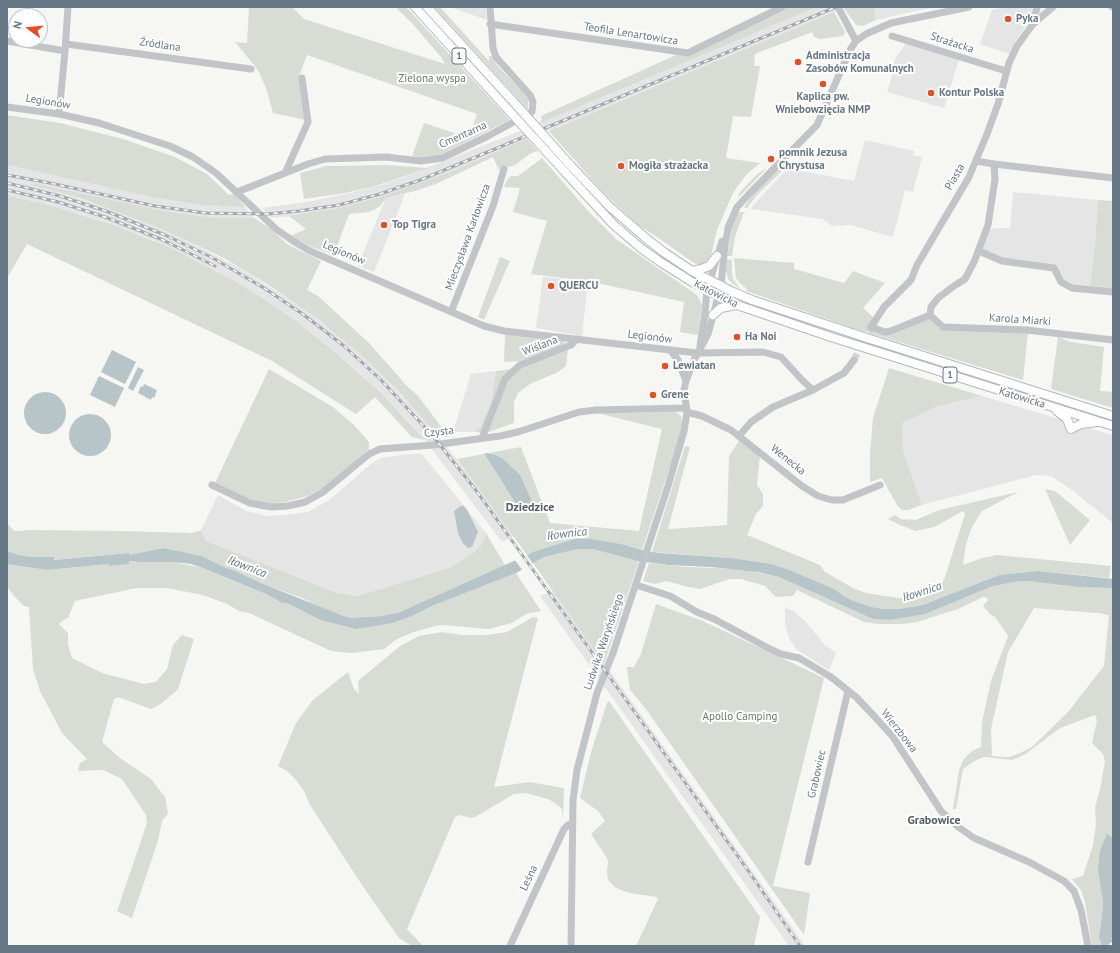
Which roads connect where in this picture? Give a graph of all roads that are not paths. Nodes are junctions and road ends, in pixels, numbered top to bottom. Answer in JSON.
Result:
{"nodes":[{"id":1,"x":68,"y":7,"type":"edge"},
{"id":2,"x":415,"y":7,"type":"edge"},
{"id":3,"x":427,"y":7,"type":"edge"},
{"id":4,"x":490,"y":7,"type":"edge"},
{"id":5,"x":782,"y":7,"type":"edge"},
{"id":6,"x":838,"y":7,"type":"edge"},
{"id":7,"x":969,"y":7,"type":"edge"},
{"id":8,"x":1037,"y":7,"type":"edge"},
{"id":9,"x":1053,"y":7,"type":"edge"},
{"id":10,"x":1046,"y":10,"type":"edge"},
{"id":11,"x":490,"y":24,"type":"junction"},
{"id":12,"x":1033,"y":24,"type":"junction"},
{"id":13,"x":892,"y":36,"type":"dead end"},
{"id":14,"x":7,"y":40,"type":"edge"},
{"id":15,"x":856,"y":41,"type":"junction"},
{"id":16,"x":66,"y":44,"type":"junction"},
{"id":17,"x":65,"y":51,"type":"junction"},
{"id":18,"x":251,"y":69,"type":"dead end"},
{"id":19,"x":1006,"y":72,"type":"junction"},
{"id":20,"x":302,"y":78,"type":"dead end"},
{"id":21,"x":7,"y":107,"type":"edge"},
{"id":22,"x":59,"y":114,"type":"junction"},
{"id":23,"x":976,"y":161,"type":"junction"},
{"id":24,"x":994,"y":164,"type":"junction"},
{"id":25,"x":504,"y":169,"type":"dead end"},
{"id":26,"x":285,"y":174,"type":"junction"},
{"id":27,"x":1113,"y":178,"type":"edge"},
{"id":28,"x":237,"y":192,"type":"junction"},
{"id":29,"x":729,"y":225,"type":"junction"},
{"id":30,"x":979,"y":251,"type":"junction"},
{"id":31,"x":717,"y":256,"type":"junction"},
{"id":32,"x":692,"y":271,"type":"junction"},
{"id":33,"x":710,"y":280,"type":"junction"},
{"id":34,"x":721,"y":286,"type":"junction"},
{"id":35,"x":706,"y":290,"type":"junction"},
{"id":36,"x":1113,"y":292,"type":"edge"},
{"id":37,"x":718,"y":296,"type":"junction"},
{"id":38,"x":737,"y":305,"type":"junction"},
{"id":39,"x":451,"y":312,"type":"junction"},
{"id":40,"x":713,"y":315,"type":"junction"},
{"id":41,"x":930,"y":315,"type":"junction"},
{"id":42,"x":577,"y":339,"type":"junction"},
{"id":43,"x":1113,"y":340,"type":"edge"},
{"id":44,"x":670,"y":350,"type":"junction"},
{"id":45,"x":698,"y":352,"type":"junction"},
{"id":46,"x":854,"y":360,"type":"tunnel mouth"},
{"id":47,"x":686,"y":381,"type":"junction"},
{"id":48,"x":813,"y":390,"type":"junction"},
{"id":49,"x":1048,"y":406,"type":"junction"},
{"id":50,"x":686,"y":410,"type":"junction"},
{"id":51,"x":1113,"y":416,"type":"edge"},
{"id":52,"x":1099,"y":422,"type":"junction"},
{"id":53,"x":1113,"y":426,"type":"edge"},
{"id":54,"x":739,"y":436,"type":"junction"},
{"id":55,"x":482,"y":438,"type":"junction"},
{"id":56,"x":212,"y":485,"type":"dead end"},
{"id":57,"x":880,"y":485,"type":"dead end"},
{"id":58,"x":636,"y":585,"type":"junction"},
{"id":59,"x":848,"y":691,"type":"junction"},
{"id":60,"x":572,"y":824,"type":"junction"},
{"id":61,"x":808,"y":862,"type":"dead end"},
{"id":62,"x":1088,"y":945,"type":"edge"},
{"id":63,"x":510,"y":946,"type":"edge"},
{"id":64,"x":571,"y":946,"type":"edge"}],
"edges":[{"from":1,"to":16,"type":"street"},
{"from":2,"to":35,"type":"main road","name":"Katowicka","number":"1","bridge":true},
{"from":3,"to":32,"type":"main road","name":"Katowicka","number":"1","bridge":true},
{"from":4,"to":11,"type":"street","name":"Cmentarna"},
{"from":5,"to":11,"type":"street","name":"Teofila Lenartowicza"},
{"from":6,"to":15,"type":"street"},
{"from":7,"to":15,"type":"street"},
{"from":8,"to":12,"type":"street","name":"Piasta"},
{"from":9,"to":10,"type":"street","name":"Piasta"},
{"from":10,"to":12,"type":"street","name":"Piasta"},
{"from":11,"to":26,"type":"street","name":"Cmentarna"},
{"from":12,"to":19,"type":"street","name":"Piasta"},
{"from":13,"to":19,"type":"street","name":"Strażacka"},
{"from":14,"to":17,"type":"street"},
{"from":15,"to":29,"type":"street"},
{"from":16,"to":17,"type":"street"},
{"from":16,"to":18,"type":"street","name":"Źródlana"},
{"from":17,"to":22,"type":"street"},
{"from":19,"to":23,"type":"street","name":"Piasta"},
{"from":20,"to":26,"type":"street"},
{"from":21,"to":22,"type":"street","name":"Legionów"},
{"from":22,"to":28,"type":"street","name":"Legionów"},
{"from":23,"to":24,"type":"street"},
{"from":23,"to":41,"type":"street","name":"Piasta"},
{"from":24,"to":27,"type":"street"},
{"from":24,"to":30,"type":"street"},
{"from":25,"to":39,"type":"street","name":"Mieczysława Karłowicza"},
{"from":26,"to":28,"type":"street","name":"Cmentarna"},
{"from":28,"to":39,"type":"street","name":"Legionów"},
{"from":29,"to":31,"type":"street"},
{"from":29,"to":34,"type":"street"},
{"from":30,"to":36,"type":"street"},
{"from":30,"to":41,"type":"street"},
{"from":31,"to":32,"type":"main road"},
{"from":31,"to":33,"type":"street"},
{"from":32,"to":33,"type":"main road","name":"Katowicka","number":"1"},
{"from":33,"to":34,"type":"main road","name":"Katowicka","number":"1"},
{"from":33,"to":35,"type":"street"},
{"from":34,"to":37,"type":"street"},
{"from":34,"to":51,"type":"main road","name":"Katowicka","number":"1"},
{"from":35,"to":37,"type":"main road","name":"Katowicka","number":"1"},
{"from":35,"to":45,"type":"street"},
{"from":37,"to":38,"type":"main road","name":"Katowicka","number":"1"},
{"from":37,"to":40,"type":"street"},
{"from":38,"to":40,"type":"main road"},
{"from":38,"to":49,"type":"main road","name":"Katowicka","number":"1"},
{"from":39,"to":42,"type":"street","name":"Legionów"},
{"from":40,"to":45,"type":"street"},
{"from":41,"to":43,"type":"street","name":"Karola Miarki"},
{"from":42,"to":44,"type":"street","name":"Legionów"},
{"from":42,"to":55,"type":"street","name":"Wiślana"},
{"from":44,"to":45,"type":"street","name":"Legionów"},
{"from":44,"to":47,"type":"street"},
{"from":45,"to":47,"type":"street","name":"Ludwika Waryńskiego"},
{"from":45,"to":48,"type":"street"},
{"from":46,"to":48,"type":"street"},
{"from":47,"to":50,"type":"street","name":"Ludwika Waryńskiego"},
{"from":48,"to":54,"type":"street"},
{"from":49,"to":52,"type":"main road","name":"Katowicka","number":"1"},
{"from":49,"to":52,"type":"main road"},
{"from":50,"to":54,"type":"street","name":"Wenecka"},
{"from":50,"to":55,"type":"street","name":"Czysta"},
{"from":50,"to":58,"type":"street","name":"Ludwika Waryńskiego"},
{"from":52,"to":53,"type":"main road","name":"Katowicka","number":"1"},
{"from":54,"to":57,"type":"street","name":"Wenecka"},
{"from":55,"to":56,"type":"street","name":"Czysta"},
{"from":58,"to":59,"type":"street","name":"Wierzbowa"},
{"from":58,"to":60,"type":"street","name":"Ludwika Waryńskiego"},
{"from":59,"to":61,"type":"street","name":"Grabowiec"},
{"from":59,"to":62,"type":"street","name":"Wierzbowa"},
{"from":60,"to":63,"type":"street","name":"Leśna"},
{"from":60,"to":64,"type":"street","name":"Ludwika Waryńskiego"}]}
